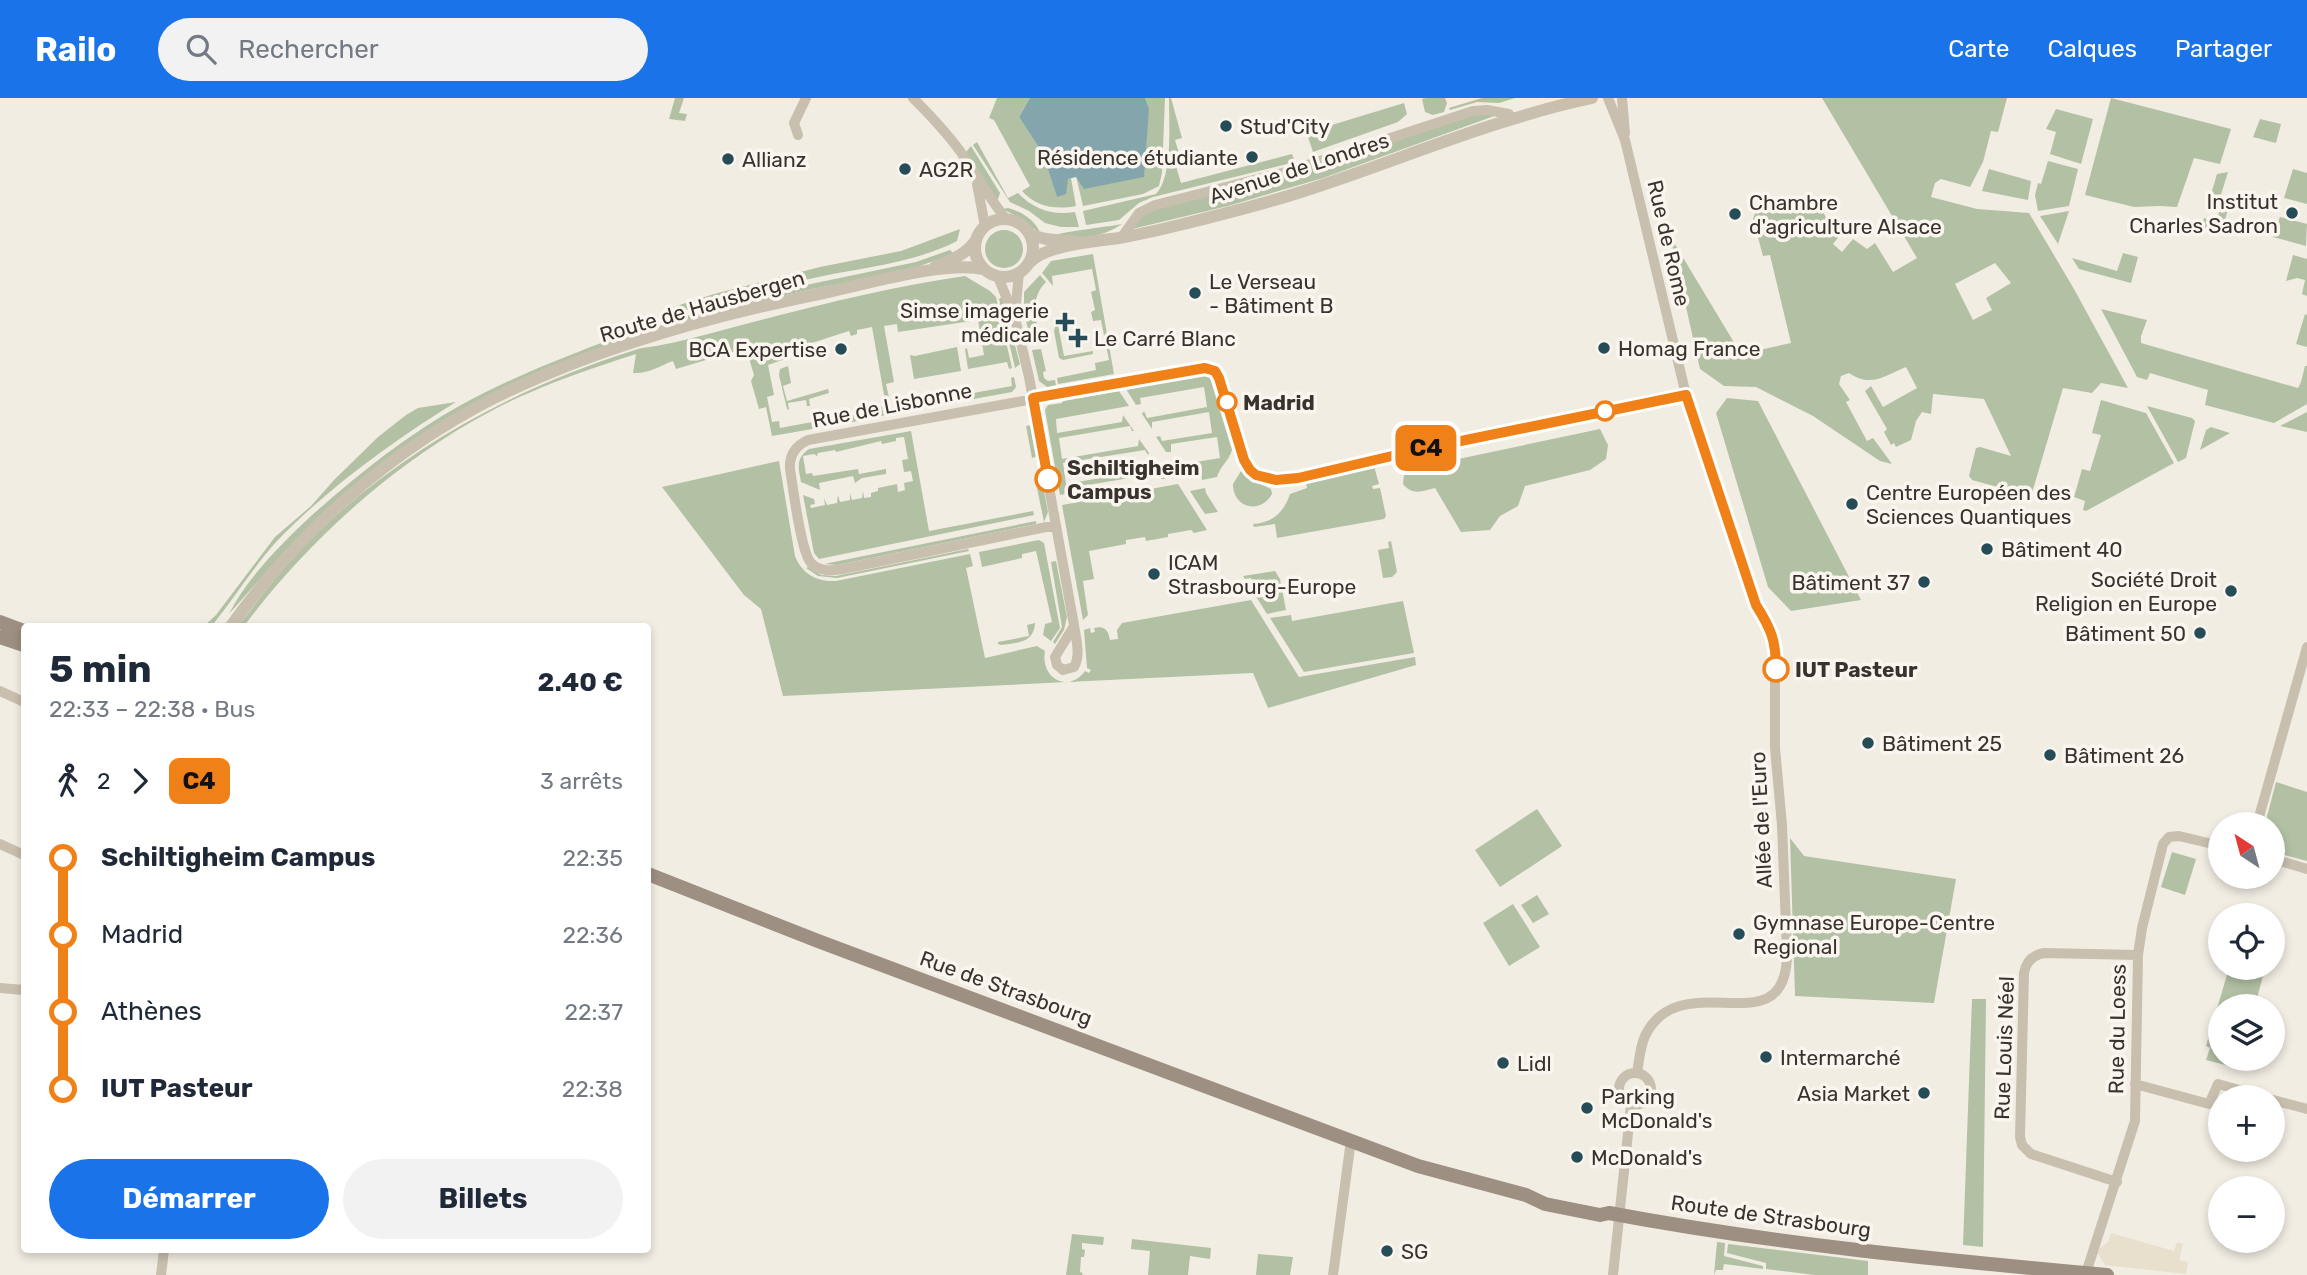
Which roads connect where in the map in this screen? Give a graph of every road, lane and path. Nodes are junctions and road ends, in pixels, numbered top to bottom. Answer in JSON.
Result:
{"nodes":[{"id":1,"x":806,"y":98,"type":"edge"},
{"id":2,"x":913,"y":98,"type":"edge"},
{"id":3,"x":1556,"y":98,"type":"edge"},
{"id":4,"x":1592,"y":98,"type":"edge"},
{"id":5,"x":1608,"y":98,"type":"edge"},
{"id":6,"x":1622,"y":98,"type":"edge"},
{"id":7,"x":1509,"y":114,"type":"junction"},
{"id":8,"x":1486,"y":127,"type":"junction"},
{"id":9,"x":798,"y":135,"type":"dead end"},
{"id":10,"x":1625,"y":140,"type":"junction"},
{"id":11,"x":975,"y":176,"type":"junction"},
{"id":12,"x":1006,"y":219,"type":"junction"},
{"id":13,"x":985,"y":226,"type":"junction"},
{"id":14,"x":1030,"y":235,"type":"junction"},
{"id":15,"x":1122,"y":237,"type":"junction"},
{"id":16,"x":976,"y":240,"type":"junction"},
{"id":17,"x":1081,"y":243,"type":"junction"},
{"id":18,"x":1029,"y":263,"type":"junction"},
{"id":19,"x":984,"y":269,"type":"junction"},
{"id":20,"x":925,"y":272,"type":"junction"},
{"id":21,"x":1019,"y":273,"type":"junction"},
{"id":22,"x":998,"y":277,"type":"junction"},
{"id":23,"x":1015,"y":318,"type":"junction"},
{"id":24,"x":1686,"y":395,"type":"junction"},
{"id":25,"x":1033,"y":398,"type":"junction"},
{"id":26,"x":1056,"y":525,"type":"junction"},
{"id":27,"x":253,"y":595,"type":"junction"},
{"id":28,"x":0,"y":622,"type":"edge"},
{"id":29,"x":224,"y":623,"type":"edge"},
{"id":30,"x":233,"y":623,"type":"edge"},
{"id":31,"x":1074,"y":626,"type":"dead end"},
{"id":32,"x":1770,"y":626,"type":"joint"},
{"id":33,"x":21,"y":630,"type":"edge"},
{"id":34,"x":0,"y":637,"type":"edge"},
{"id":35,"x":21,"y":644,"type":"edge"},
{"id":36,"x":2307,"y":647,"type":"edge"},
{"id":37,"x":0,"y":691,"type":"edge"},
{"id":38,"x":21,"y":701,"type":"edge"},
{"id":39,"x":2261,"y":812,"type":"edge"},
{"id":40,"x":2208,"y":843,"type":"edge"},
{"id":41,"x":0,"y":844,"type":"edge"},
{"id":42,"x":21,"y":854,"type":"edge"},
{"id":43,"x":2286,"y":863,"type":"edge"},
{"id":44,"x":2307,"y":869,"type":"edge"},
{"id":45,"x":651,"y":875,"type":"edge"},
{"id":46,"x":2138,"y":955,"type":"junction"},
{"id":47,"x":0,"y":988,"type":"edge"},
{"id":48,"x":21,"y":990,"type":"edge"},
{"id":49,"x":1637,"y":1073,"type":"junction"},
{"id":50,"x":2135,"y":1084,"type":"junction"},
{"id":51,"x":2285,"y":1103,"type":"edge"},
{"id":52,"x":2208,"y":1104,"type":"edge"},
{"id":53,"x":1632,"y":1105,"type":"junction"},
{"id":54,"x":2307,"y":1109,"type":"edge"},
{"id":55,"x":1351,"y":1140,"type":"junction"},
{"id":56,"x":2116,"y":1182,"type":"junction"},
{"id":57,"x":1614,"y":1214,"type":"junction"},
{"id":58,"x":164,"y":1253,"type":"edge"},
{"id":59,"x":2086,"y":1274,"type":"edge"},
{"id":60,"x":161,"y":1275,"type":"edge"},
{"id":61,"x":1333,"y":1275,"type":"edge"},
{"id":62,"x":1613,"y":1275,"type":"edge"},
{"id":63,"x":2107,"y":1275,"type":"edge"}],
"edges":[{"from":1,"to":9,"type":"street"},
{"from":2,"to":11,"type":"street"},
{"from":3,"to":7,"type":"street","name":"Avenue de Londres"},
{"from":4,"to":8,"type":"street","name":"Avenue de Londres"},
{"from":5,"to":10,"type":"street","name":"Rue de Rome"},
{"from":6,"to":10,"type":"street","name":"Rue de Rome"},
{"from":7,"to":8,"type":"street","name":"Avenue de Londres"},
{"from":7,"to":15,"type":"street","name":"Avenue de Londres"},
{"from":8,"to":15,"type":"street","name":"Avenue de Londres"},
{"from":10,"to":24,"type":"street","name":"Rue de Rome"},
{"from":11,"to":12,"type":"street"},
{"from":11,"to":13,"type":"street"},
{"from":12,"to":13,"type":"street"},
{"from":12,"to":14,"type":"street"},
{"from":13,"to":16,"type":"street"},
{"from":14,"to":17,"type":"street","name":"Avenue de Londres"},
{"from":14,"to":18,"type":"street"},
{"from":15,"to":17,"type":"street","name":"Avenue de Londres"},
{"from":16,"to":19,"type":"street"},
{"from":16,"to":20,"type":"street","name":"Route de Hausbergen"},
{"from":17,"to":18,"type":"street","name":"Avenue de Londres"},
{"from":18,"to":21,"type":"street"},
{"from":19,"to":20,"type":"street","name":"Route de Hausbergen"},
{"from":19,"to":22,"type":"street"},
{"from":20,"to":27,"type":"street","name":"Route de Hausbergen"},
{"from":21,"to":22,"type":"street"},
{"from":21,"to":23,"type":"street"},
{"from":22,"to":23,"type":"street"},
{"from":23,"to":25,"type":"street"},
{"from":24,"to":25,"type":"street","name":"Rue de Lisbonne"},
{"from":24,"to":32,"type":"street","name":"Rue de Rome"},
{"from":25,"to":26,"type":"street"},
{"from":25,"to":26,"type":"street","name":"Rue de Lisbonne"},
{"from":26,"to":31,"type":"street"},
{"from":27,"to":29,"type":"street"},
{"from":27,"to":30,"type":"street"},
{"from":28,"to":33,"type":"main road"},
{"from":32,"to":49,"type":"street","name":"Allée de l'Euro"},
{"from":34,"to":35,"type":"main road"},
{"from":36,"to":39,"type":"street"},
{"from":37,"to":38,"type":"street"},
{"from":40,"to":46,"type":"street","name":"Rue du Loess"},
{"from":41,"to":42,"type":"street"},
{"from":43,"to":44,"type":"street"},
{"from":45,"to":55,"type":"main road","name":"Rue de Strasbourg"},
{"from":46,"to":50,"type":"street","name":"Rue du Loess"},
{"from":46,"to":56,"type":"street","name":"Rue Louis Néel"},
{"from":47,"to":48,"type":"street"},
{"from":49,"to":53,"type":"street","name":"Allée de l'Euro"},
{"from":49,"to":53,"type":"street","name":"Allée de l'Euro"},
{"from":50,"to":52,"type":"street"},
{"from":50,"to":56,"type":"street","name":"Rue du Loess"},
{"from":51,"to":54,"type":"street"},
{"from":53,"to":57,"type":"street","name":"Allée de l'Euro"},
{"from":55,"to":57,"type":"main road","name":"Route de Strasbourg"},
{"from":55,"to":61,"type":"street"},
{"from":56,"to":59,"type":"street","name":"Rue du Loess"},
{"from":57,"to":59,"type":"main road","name":"Route de Strasbourg"},
{"from":57,"to":62,"type":"street","name":"Allée de l'Euro"},
{"from":58,"to":60,"type":"street"},
{"from":59,"to":63,"type":"main road","name":"Route de Strasbourg"}]}
